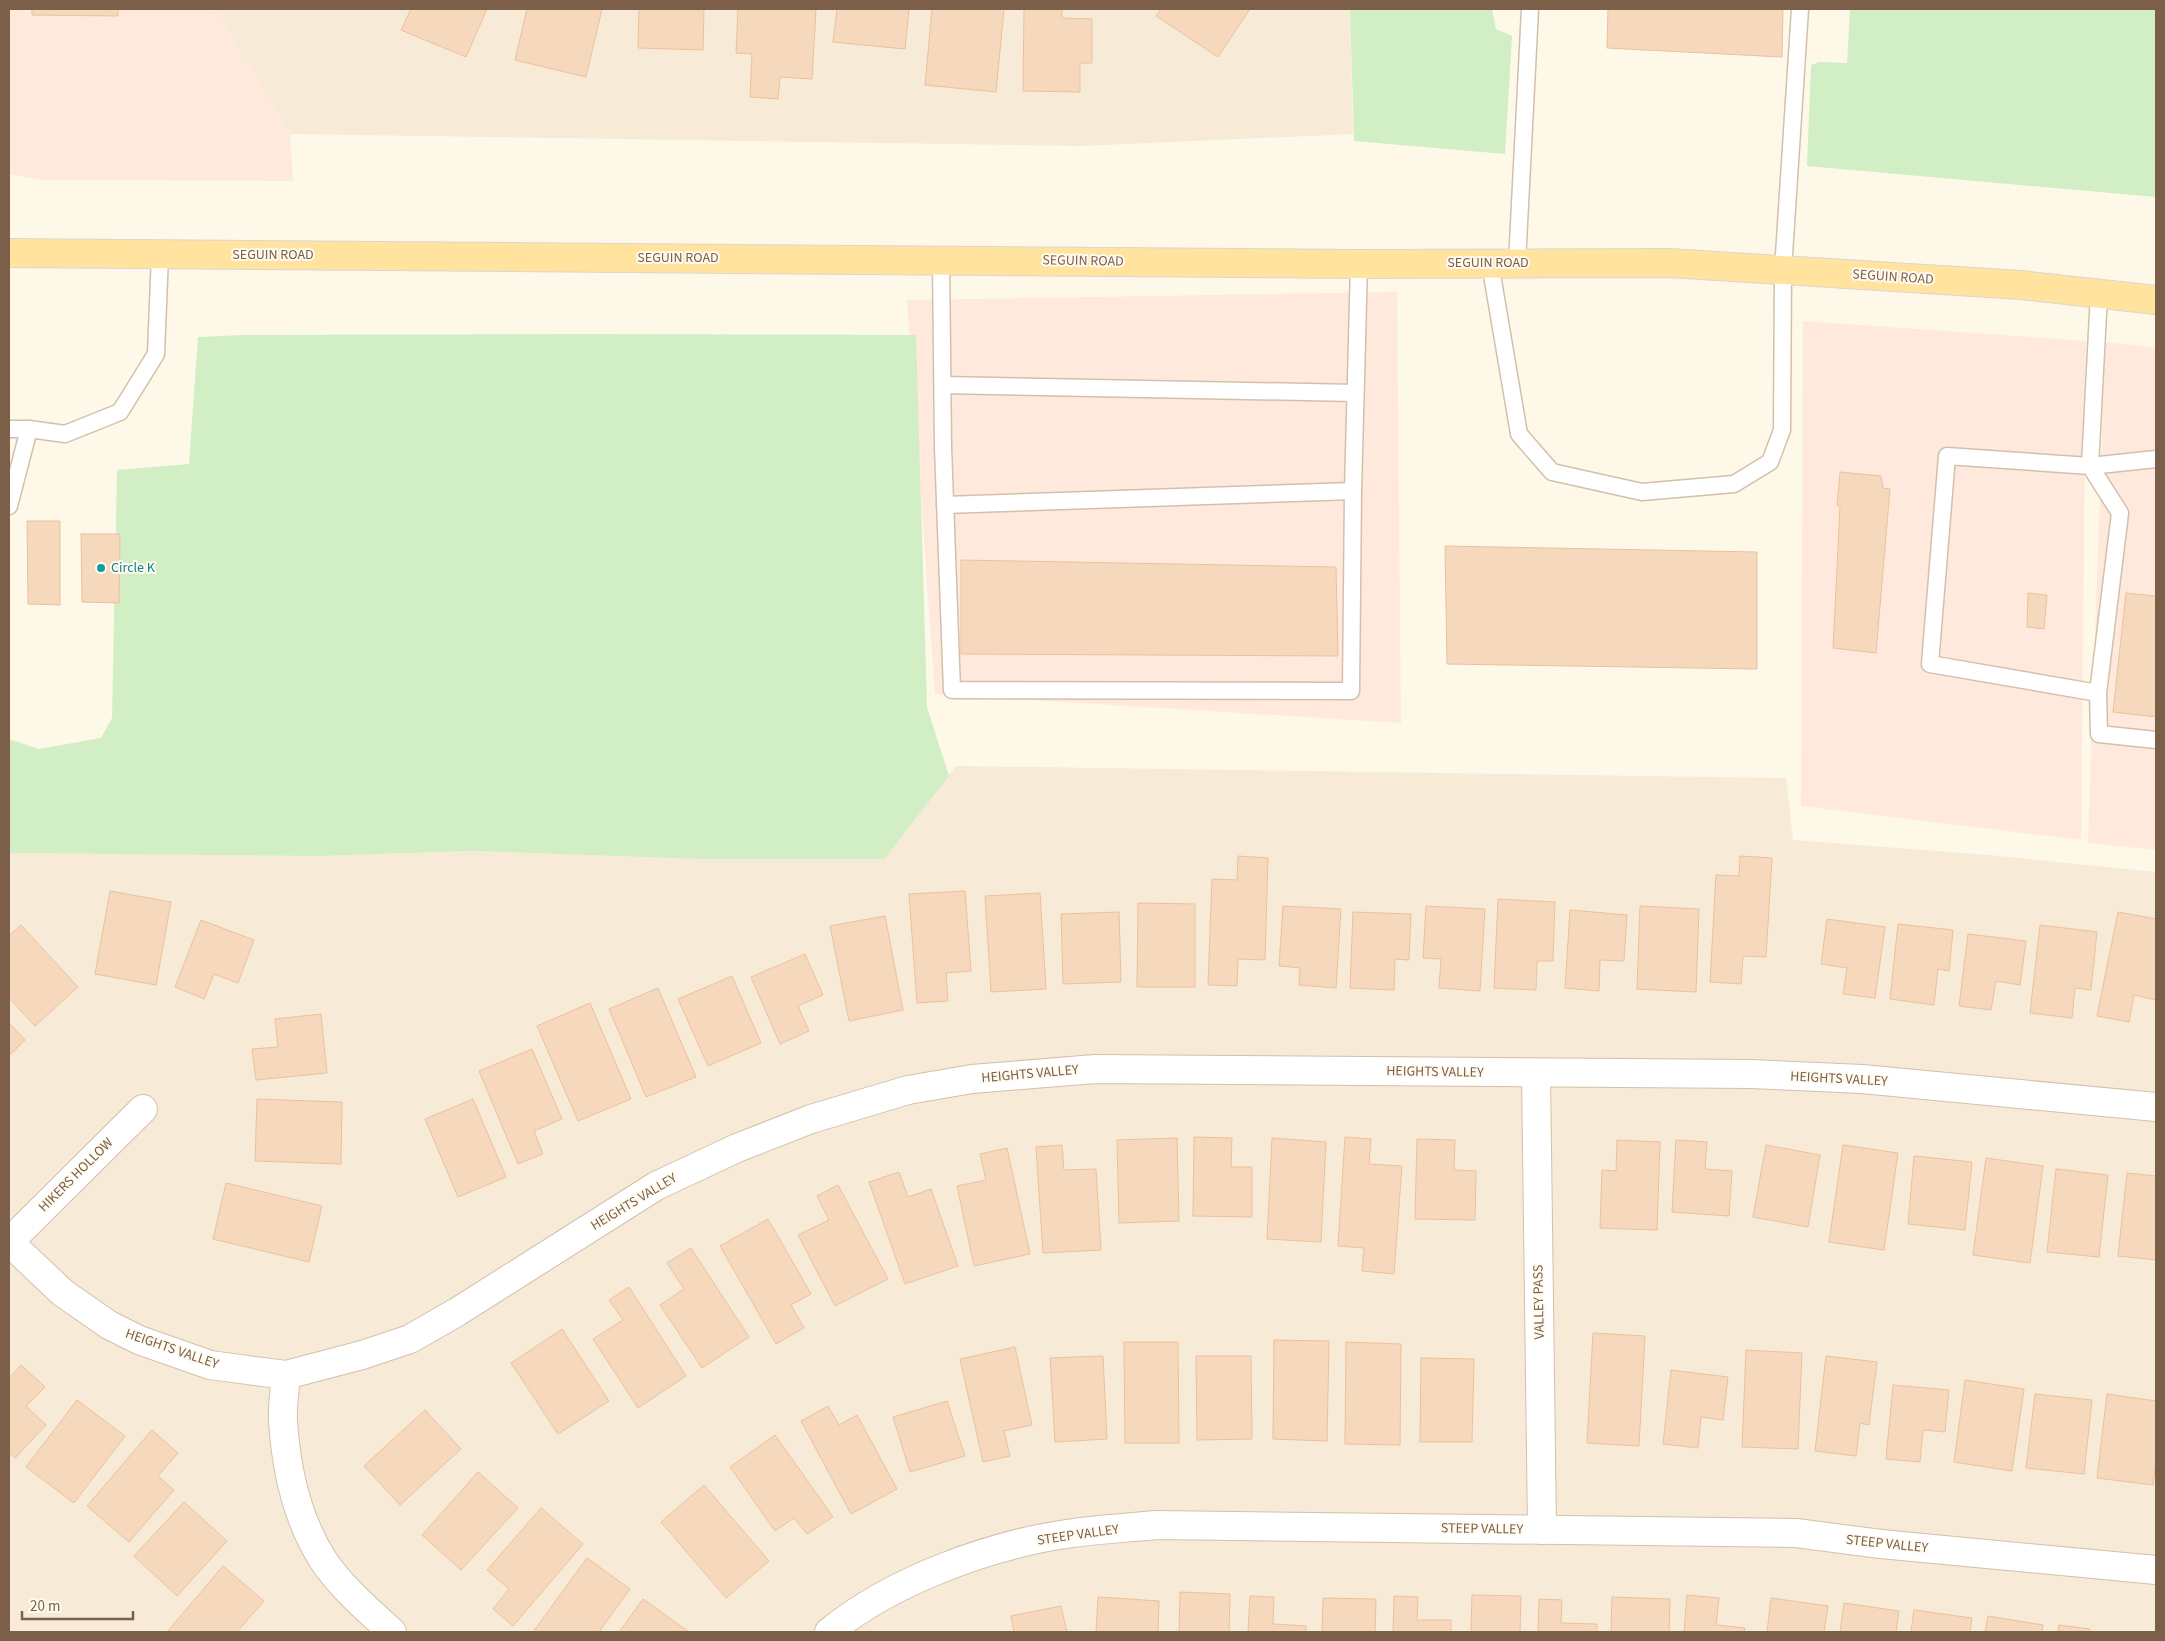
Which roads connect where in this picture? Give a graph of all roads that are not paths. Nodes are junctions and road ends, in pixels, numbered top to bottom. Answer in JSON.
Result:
{"nodes":[{"id":1,"x":1530,"y":9,"type":"edge"},
{"id":2,"x":1800,"y":9,"type":"edge"},
{"id":3,"x":9,"y":253,"type":"edge"},
{"id":4,"x":160,"y":255,"type":"junction"},
{"id":5,"x":941,"y":259,"type":"junction"},
{"id":6,"x":1490,"y":263,"type":"junction"},
{"id":7,"x":1517,"y":263,"type":"junction"},
{"id":8,"x":1359,"y":264,"type":"junction"},
{"id":9,"x":1783,"y":270,"type":"junction"},
{"id":10,"x":2099,"y":294,"type":"junction"},
{"id":11,"x":2156,"y":300,"type":"edge"},
{"id":12,"x":943,"y":385,"type":"junction"},
{"id":13,"x":1355,"y":393,"type":"junction"},
{"id":14,"x":9,"y":429,"type":"edge"},
{"id":15,"x":29,"y":430,"type":"junction"},
{"id":16,"x":2156,"y":459,"type":"edge"},
{"id":17,"x":2090,"y":466,"type":"junction"},
{"id":18,"x":1353,"y":492,"type":"junction"},
{"id":19,"x":945,"y":505,"type":"junction"},
{"id":20,"x":9,"y":506,"type":"edge"},
{"id":21,"x":2098,"y":694,"type":"junction"},
{"id":22,"x":2156,"y":740,"type":"edge"},
{"id":23,"x":1536,"y":1073,"type":"junction"},
{"id":24,"x":2156,"y":1107,"type":"edge"},
{"id":25,"x":143,"y":1109,"type":"dead end"},
{"id":26,"x":9,"y":1242,"type":"edge"},
{"id":27,"x":286,"y":1375,"type":"junction"},
{"id":28,"x":1542,"y":1530,"type":"junction"},
{"id":29,"x":2156,"y":1570,"type":"edge"},
{"id":30,"x":392,"y":1632,"type":"edge"},
{"id":31,"x":829,"y":1632,"type":"edge"}],
"edges":[{"from":1,"to":7,"type":"lane"},
{"from":2,"to":9,"type":"lane"},
{"from":3,"to":4,"type":"main road","name":"SEGUIN ROAD"},
{"from":4,"to":5,"type":"main road","name":"SEGUIN ROAD"},
{"from":4,"to":15,"type":"lane"},
{"from":5,"to":8,"type":"main road","name":"SEGUIN ROAD"},
{"from":5,"to":12,"type":"lane"},
{"from":6,"to":7,"type":"main road","name":"SEGUIN ROAD"},
{"from":6,"to":8,"type":"main road","name":"SEGUIN ROAD"},
{"from":6,"to":9,"type":"lane"},
{"from":7,"to":9,"type":"main road","name":"SEGUIN ROAD"},
{"from":8,"to":13,"type":"lane"},
{"from":9,"to":10,"type":"main road","name":"SEGUIN ROAD"},
{"from":10,"to":11,"type":"main road","name":"SEGUIN ROAD"},
{"from":10,"to":17,"type":"lane"},
{"from":12,"to":13,"type":"lane"},
{"from":12,"to":19,"type":"lane"},
{"from":13,"to":18,"type":"lane"},
{"from":14,"to":15,"type":"lane"},
{"from":15,"to":20,"type":"lane"},
{"from":16,"to":17,"type":"lane"},
{"from":17,"to":21,"type":"lane"},
{"from":17,"to":21,"type":"lane"},
{"from":18,"to":19,"type":"lane"},
{"from":18,"to":19,"type":"lane"},
{"from":21,"to":22,"type":"lane"},
{"from":23,"to":24,"type":"street","name":"HEIGHTS VALLEY"},
{"from":23,"to":27,"type":"street","name":"HEIGHTS VALLEY"},
{"from":23,"to":28,"type":"street","name":"VALLEY PASS"},
{"from":25,"to":26,"type":"street","name":"HIKERS HOLLOW"},
{"from":26,"to":27,"type":"street","name":"HEIGHTS VALLEY"},
{"from":27,"to":30,"type":"street"},
{"from":28,"to":29,"type":"street","name":"STEEP VALLEY"},
{"from":28,"to":31,"type":"street","name":"STEEP VALLEY"}]}
